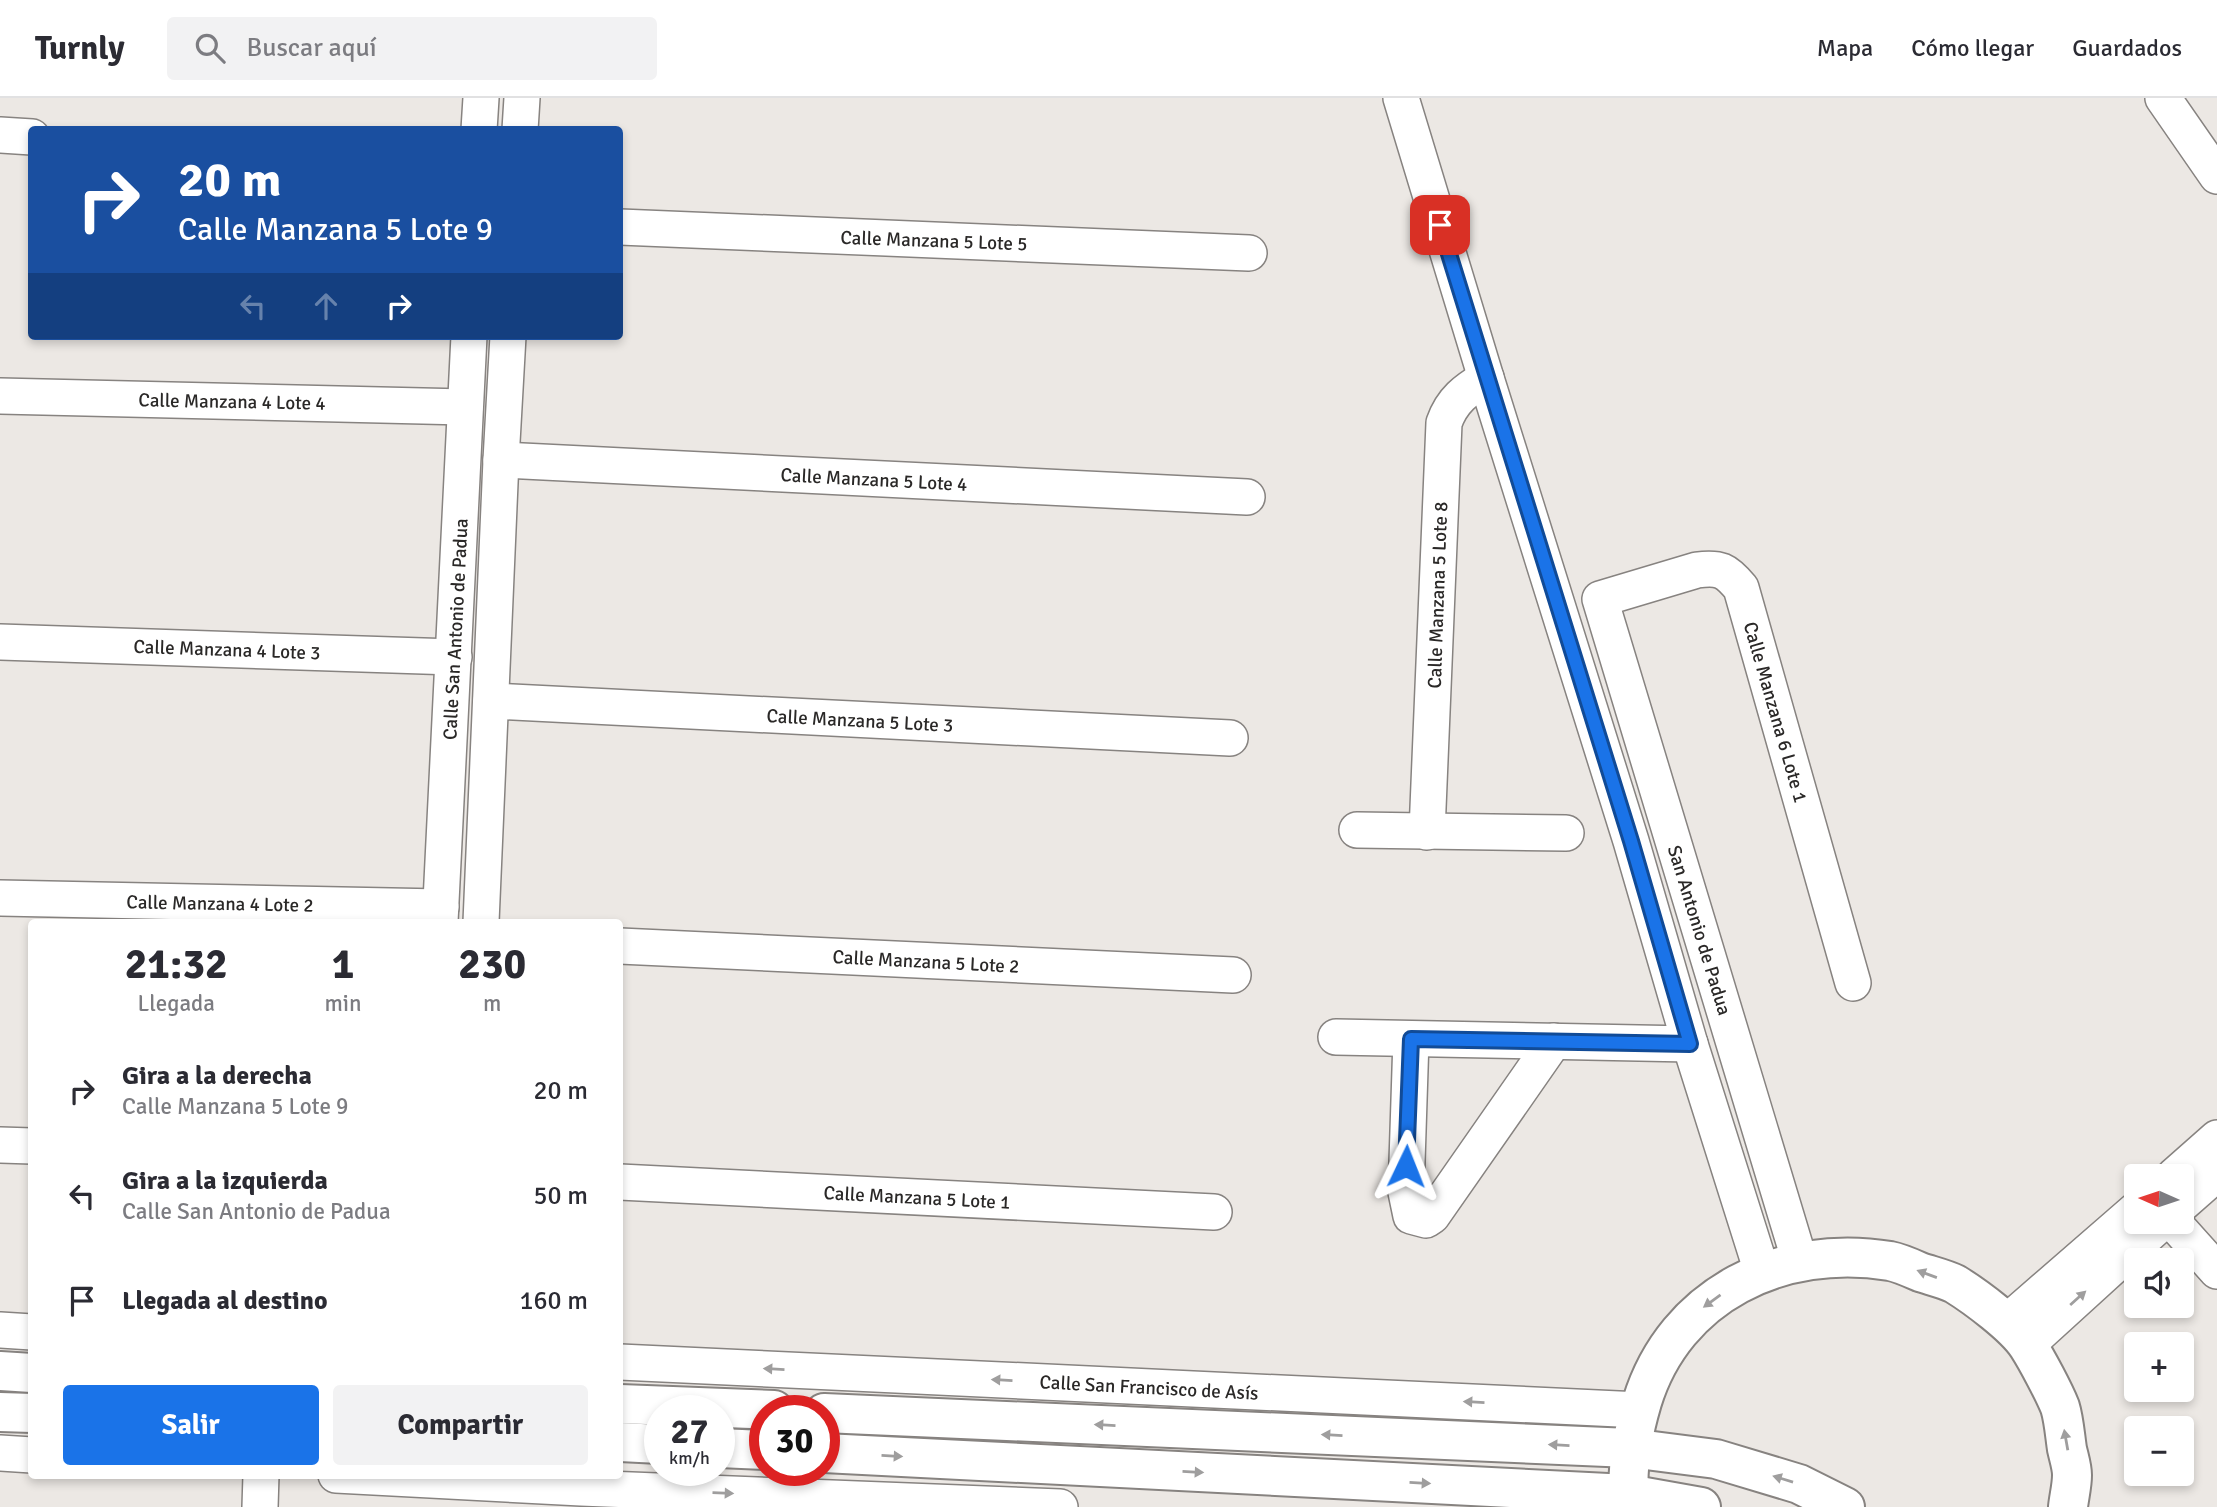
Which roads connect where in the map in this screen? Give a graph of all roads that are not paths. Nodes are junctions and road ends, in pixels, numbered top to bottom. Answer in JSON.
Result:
{"nodes":[{"id":1,"x":481,"y":98,"type":"edge"},
{"id":2,"x":522,"y":98,"type":"edge"},
{"id":3,"x":1402,"y":98,"type":"edge"},
{"id":4,"x":2163,"y":98,"type":"edge"},
{"id":5,"x":479,"y":126,"type":"edge"},
{"id":6,"x":520,"y":126,"type":"edge"},
{"id":7,"x":0,"y":135,"type":"edge"},
{"id":8,"x":28,"y":137,"type":"edge"},
{"id":9,"x":2217,"y":176,"type":"edge"},
{"id":10,"x":623,"y":227,"type":"edge"},
{"id":11,"x":1249,"y":253,"type":"dead end"},
{"id":12,"x":468,"y":340,"type":"edge"},
{"id":13,"x":508,"y":340,"type":"edge"},
{"id":14,"x":1486,"y":377,"type":"junction"},
{"id":15,"x":0,"y":396,"type":"edge"},
{"id":16,"x":465,"y":407,"type":"junction"},
{"id":17,"x":501,"y":460,"type":"junction"},
{"id":18,"x":1247,"y":497,"type":"dead end"},
{"id":19,"x":1600,"y":598,"type":"joint"},
{"id":20,"x":0,"y":642,"type":"edge"},
{"id":21,"x":454,"y":657,"type":"junction"},
{"id":22,"x":491,"y":701,"type":"junction"},
{"id":23,"x":1230,"y":738,"type":"dead end"},
{"id":24,"x":1357,"y":830,"type":"dead end"},
{"id":25,"x":1427,"y":832,"type":"junction"},
{"id":26,"x":1566,"y":833,"type":"dead end"},
{"id":27,"x":0,"y":898,"type":"edge"},
{"id":28,"x":440,"y":915,"type":"edge"},
{"id":29,"x":481,"y":919,"type":"edge"},
{"id":30,"x":623,"y":946,"type":"edge"},
{"id":31,"x":1233,"y":975,"type":"dead end"},
{"id":32,"x":1853,"y":983,"type":"dead end"},
{"id":33,"x":1336,"y":1037,"type":"dead end"},
{"id":34,"x":1411,"y":1039,"type":"junction"},
{"id":35,"x":1554,"y":1041,"type":"junction"},
{"id":36,"x":1690,"y":1044,"type":"junction"},
{"id":37,"x":2217,"y":1138,"type":"edge"},
{"id":38,"x":0,"y":1145,"type":"edge"},
{"id":39,"x":28,"y":1146,"type":"edge"},
{"id":40,"x":2188,"y":1164,"type":"edge"},
{"id":41,"x":2217,"y":1173,"type":"edge"},
{"id":42,"x":623,"y":1182,"type":"edge"},
{"id":43,"x":2194,"y":1193,"type":"edge"},
{"id":44,"x":1214,"y":1212,"type":"dead end"},
{"id":45,"x":2124,"y":1222,"type":"edge"},
{"id":46,"x":2146,"y":1234,"type":"edge"},
{"id":47,"x":2184,"y":1234,"type":"edge"},
{"id":48,"x":1800,"y":1262,"type":"junction"},
{"id":49,"x":2217,"y":1271,"type":"edge"},
{"id":50,"x":1762,"y":1272,"type":"junction"},
{"id":51,"x":0,"y":1331,"type":"edge"},
{"id":52,"x":28,"y":1332,"type":"edge"},
{"id":53,"x":2017,"y":1333,"type":"junction"},
{"id":54,"x":623,"y":1362,"type":"edge"},
{"id":55,"x":0,"y":1371,"type":"edge"},
{"id":56,"x":28,"y":1373,"type":"edge"},
{"id":57,"x":623,"y":1404,"type":"edge"},
{"id":58,"x":749,"y":1409,"type":"edge"},
{"id":59,"x":1640,"y":1410,"type":"junction"},
{"id":60,"x":0,"y":1412,"type":"edge"},
{"id":61,"x":28,"y":1413,"type":"edge"},
{"id":62,"x":840,"y":1414,"type":"edge"},
{"id":63,"x":623,"y":1442,"type":"edge"},
{"id":64,"x":644,"y":1443,"type":"edge"},
{"id":65,"x":1630,"y":1448,"type":"junction"},
{"id":66,"x":0,"y":1453,"type":"edge"},
{"id":67,"x":840,"y":1454,"type":"edge"},
{"id":68,"x":28,"y":1455,"type":"edge"},
{"id":69,"x":261,"y":1479,"type":"edge"},
{"id":70,"x":361,"y":1479,"type":"edge"},
{"id":71,"x":449,"y":1479,"type":"edge"},
{"id":72,"x":465,"y":1479,"type":"edge"},
{"id":73,"x":396,"y":1485,"type":"edge"},
{"id":74,"x":595,"y":1498,"type":"edge"},
{"id":75,"x":1629,"y":1500,"type":"edge"},
{"id":76,"x":260,"y":1507,"type":"edge"},
{"id":77,"x":1060,"y":1507,"type":"edge"},
{"id":78,"x":1701,"y":1507,"type":"edge"},
{"id":79,"x":1845,"y":1507,"type":"edge"},
{"id":80,"x":2068,"y":1507,"type":"edge"}],
"edges":[{"from":1,"to":5,"type":"street"},
{"from":2,"to":6,"type":"street"},
{"from":3,"to":14,"type":"street"},
{"from":4,"to":9,"type":"street"},
{"from":7,"to":8,"type":"street"},
{"from":10,"to":11,"type":"street","name":"Calle Manzana 5 Lote 5"},
{"from":12,"to":16,"type":"street","name":"Calle San Antonio de Padua"},
{"from":13,"to":17,"type":"street","name":"Calle San Antonio de Padua"},
{"from":14,"to":25,"type":"street","name":"Calle Manzana 5 Lote 8"},
{"from":14,"to":36,"type":"street"},
{"from":15,"to":16,"type":"street","name":"Calle Manzana 4 Lote 4"},
{"from":16,"to":21,"type":"street","name":"Calle San Antonio de Padua"},
{"from":17,"to":18,"type":"street","name":"Calle Manzana 5 Lote 4"},
{"from":17,"to":22,"type":"street","name":"Calle San Antonio de Padua"},
{"from":19,"to":32,"type":"street","name":"Calle Manzana 6 Lote 1"},
{"from":19,"to":48,"type":"street","name":"San Antonio de Padua"},
{"from":20,"to":21,"type":"street","name":"Calle Manzana 4 Lote 3"},
{"from":21,"to":28,"type":"street","name":"Calle San Antonio de Padua"},
{"from":22,"to":23,"type":"street","name":"Calle Manzana 5 Lote 3"},
{"from":22,"to":29,"type":"street","name":"Calle San Antonio de Padua"},
{"from":24,"to":25,"type":"street"},
{"from":25,"to":26,"type":"street"},
{"from":27,"to":28,"type":"street","name":"Calle Manzana 4 Lote 2"},
{"from":30,"to":31,"type":"street","name":"Calle Manzana 5 Lote 2"},
{"from":33,"to":34,"type":"street"},
{"from":34,"to":35,"type":"street"},
{"from":34,"to":35,"type":"street"},
{"from":35,"to":36,"type":"street"},
{"from":36,"to":50,"type":"street"},
{"from":37,"to":40,"type":"street"},
{"from":38,"to":39,"type":"street"},
{"from":41,"to":43,"type":"street"},
{"from":42,"to":44,"type":"street","name":"Calle Manzana 5 Lote 1"},
{"from":45,"to":53,"type":"street"},
{"from":53,"to":46,"type":"street","one_way":true},
{"from":47,"to":49,"type":"street"},
{"from":48,"to":50,"type":"main road"},
{"from":53,"to":48,"type":"main road","one_way":true},
{"from":50,"to":59,"type":"main road","one_way":true},
{"from":51,"to":52,"type":"street"},
{"from":80,"to":53,"type":"main road","one_way":true},
{"from":59,"to":54,"type":"street","name":"Calle San Francisco de Asís","one_way":true},
{"from":55,"to":56,"type":"main road"},
{"from":57,"to":58,"type":"main road"},
{"from":59,"to":65,"type":"main road"},
{"from":60,"to":61,"type":"main road"},
{"from":65,"to":62,"type":"main road","name":"Calle San Francisco de Asís","one_way":true},
{"from":63,"to":64,"type":"main road"},
{"from":65,"to":75,"type":"main road"},
{"from":79,"to":65,"type":"main road","name":"Calle San Francisco de Asís","one_way":true},
{"from":66,"to":68,"type":"street"},
{"from":67,"to":75,"type":"main road","one_way":true},
{"from":69,"to":76,"type":"street"},
{"from":70,"to":73,"type":"street"},
{"from":71,"to":73,"type":"street"},
{"from":72,"to":74,"type":"street"},
{"from":74,"to":77,"type":"street","one_way":true},
{"from":75,"to":78,"type":"main road"}]}
